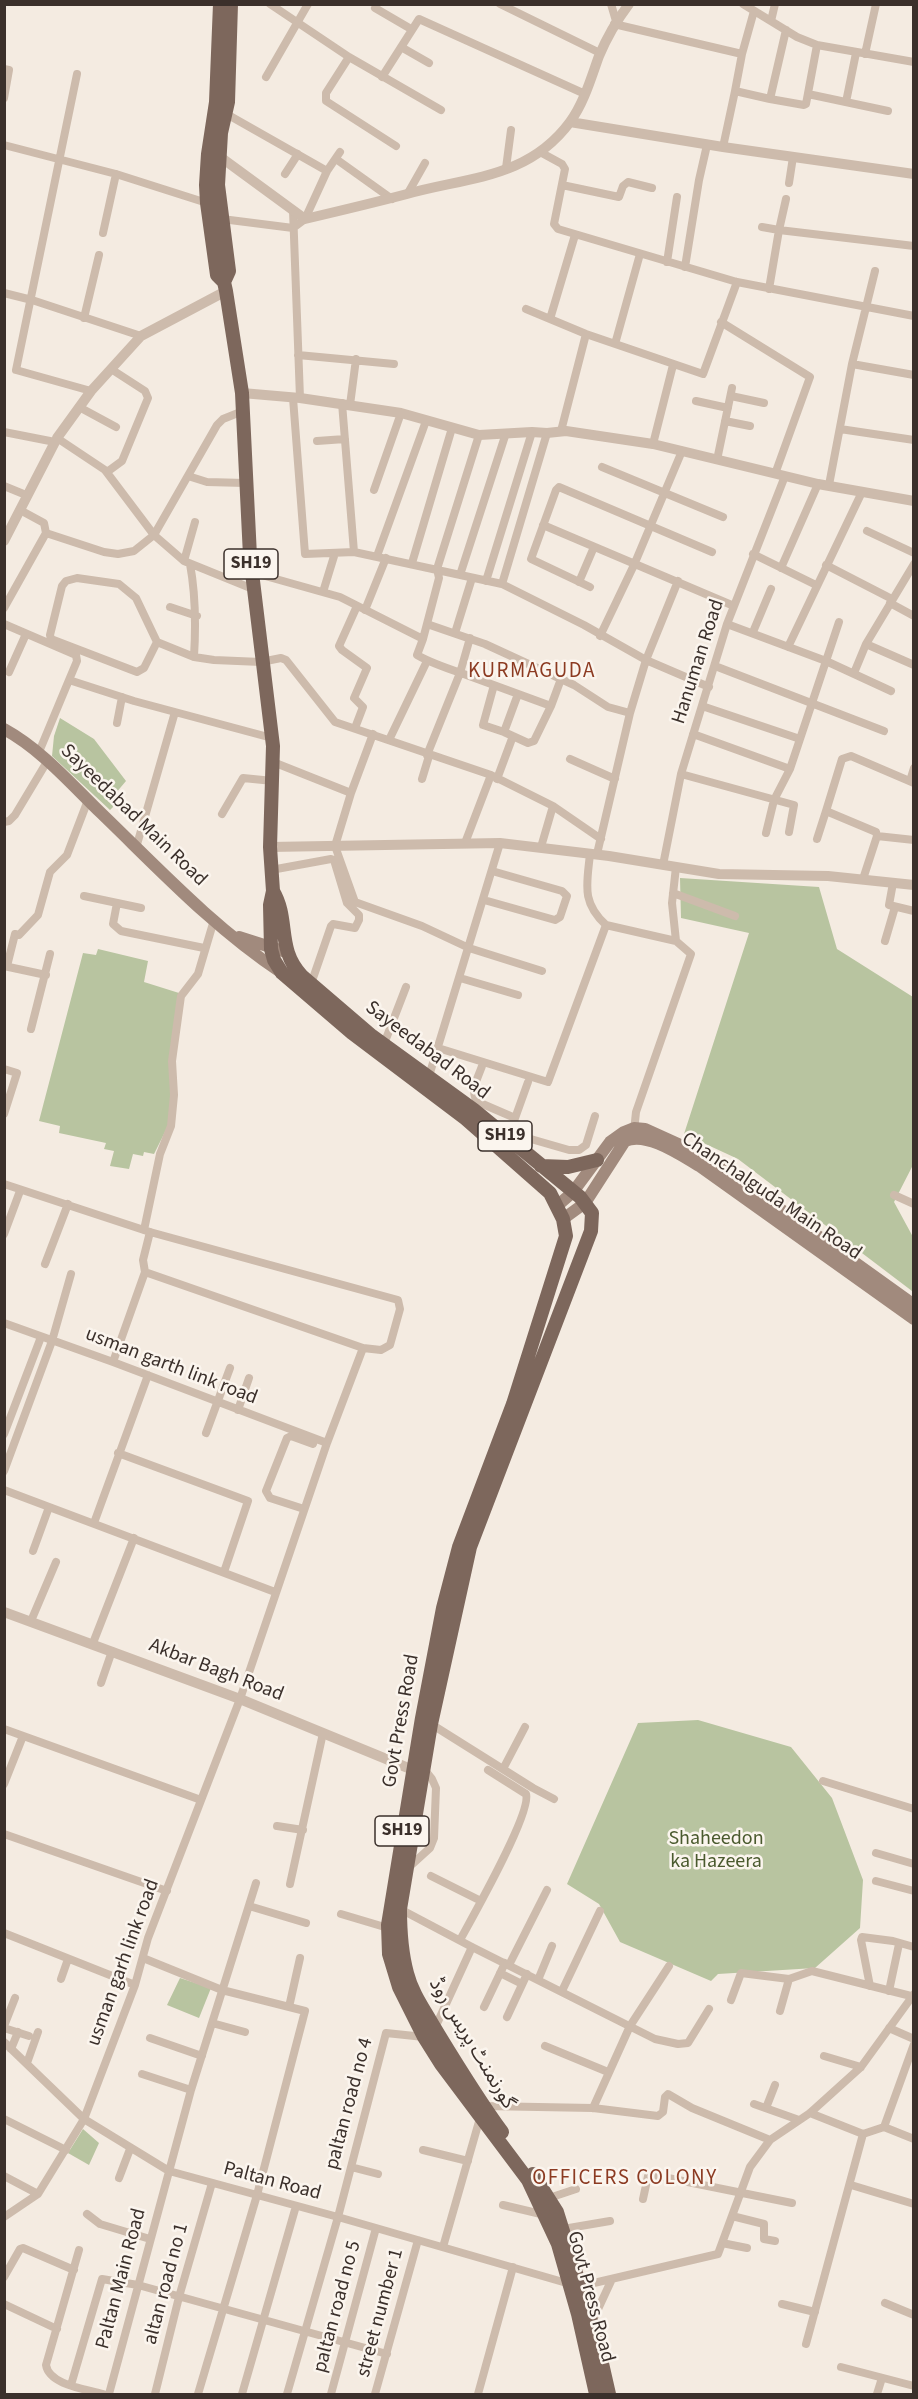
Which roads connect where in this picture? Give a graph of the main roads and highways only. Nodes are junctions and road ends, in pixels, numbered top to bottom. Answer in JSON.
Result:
{"nodes":[{"id":1,"x":220,"y":4,"type":"edge"},
{"id":2,"x":231,"y":4,"type":"edge"},
{"id":3,"x":220,"y":112,"type":"junction"},
{"id":4,"x":225,"y":287,"type":"junction"},
{"id":5,"x":4,"y":729,"type":"edge"},
{"id":6,"x":273,"y":955,"type":"junction"},
{"id":7,"x":287,"y":969,"type":"junction"},
{"id":8,"x":634,"y":1133,"type":"junction"},
{"id":9,"x":694,"y":1157,"type":"junction"},
{"id":10,"x":597,"y":1160,"type":"junction"},
{"id":11,"x":541,"y":1166,"type":"junction"},
{"id":12,"x":579,"y":1197,"type":"junction"},
{"id":13,"x":553,"y":1200,"type":"junction"},
{"id":14,"x":563,"y":1219,"type":"junction"},
{"id":15,"x":914,"y":1305,"type":"edge"},
{"id":16,"x":914,"y":1319,"type":"edge"},
{"id":17,"x":418,"y":1769,"type":"junction"},
{"id":18,"x":429,"y":2032,"type":"junction"},
{"id":19,"x":482,"y":2112,"type":"junction"},
{"id":20,"x":576,"y":2285,"type":"junction"},
{"id":21,"x":596,"y":2394,"type":"edge"},
{"id":22,"x":609,"y":2394,"type":"edge"}],
"edges":[{"from":1,"to":3,"type":"main road","number":"SH19"},
{"from":2,"to":3,"type":"main road","number":"SH19"},
{"from":3,"to":4,"type":"main road","number":"SH19"},
{"from":3,"to":4,"type":"main road","number":"SH19"},
{"from":4,"to":6,"type":"main road","number":"SH19"},
{"from":5,"to":6,"type":"main road","name":"Sayeedabad Main Road"},
{"from":6,"to":7,"type":"main road","name":"Sayeedabad Road","number":"SH19"},
{"from":6,"to":7,"type":"main road","name":"Sayeedabad Main Road"},
{"from":7,"to":11,"type":"main road","name":"Sayeedabad Road","number":"SH19"},
{"from":7,"to":13,"type":"main road","name":"Sayeedabad Road","number":"SH19"},
{"from":8,"to":9,"type":"main road","name":"Chanchalguda Main Road"},
{"from":8,"to":10,"type":"main road"},
{"from":8,"to":12,"type":"main road"},
{"from":9,"to":15,"type":"main road","name":"Chanchalguda Main Road"},
{"from":9,"to":16,"type":"main road","name":"Chanchalguda Main Road"},
{"from":10,"to":11,"type":"main road","number":"SH19"},
{"from":10,"to":12,"type":"main road"},
{"from":11,"to":12,"type":"main road","name":"Sayeedabad Road","number":"SH19"},
{"from":12,"to":13,"type":"main road"},
{"from":12,"to":14,"type":"main road"},
{"from":12,"to":17,"type":"main road","name":"گورنمنٹ پریس روڈ","number":"SH19"},
{"from":13,"to":14,"type":"main road","number":"SH19"},
{"from":14,"to":17,"type":"main road","name":"Govt Press Road","number":"SH19"},
{"from":17,"to":18,"type":"main road","name":"گورنمنٹ پریس روڈ","number":"SH19"},
{"from":17,"to":18,"type":"main road","name":"Govt Press Road","number":"SH19"},
{"from":18,"to":19,"type":"main road","name":"Govt Press Road","number":"SH19"},
{"from":19,"to":20,"type":"main road","name":"Govt Press Road","number":"SH19"},
{"from":19,"to":20,"type":"main road","name":"گورنمنٹ پریس روڈ","number":"SH19"},
{"from":20,"to":21,"type":"main road","name":"Govt Press Road","number":"SH19"},
{"from":20,"to":22,"type":"main road","name":"گورنمنٹ پریس روڈ","number":"SH19"}]}
